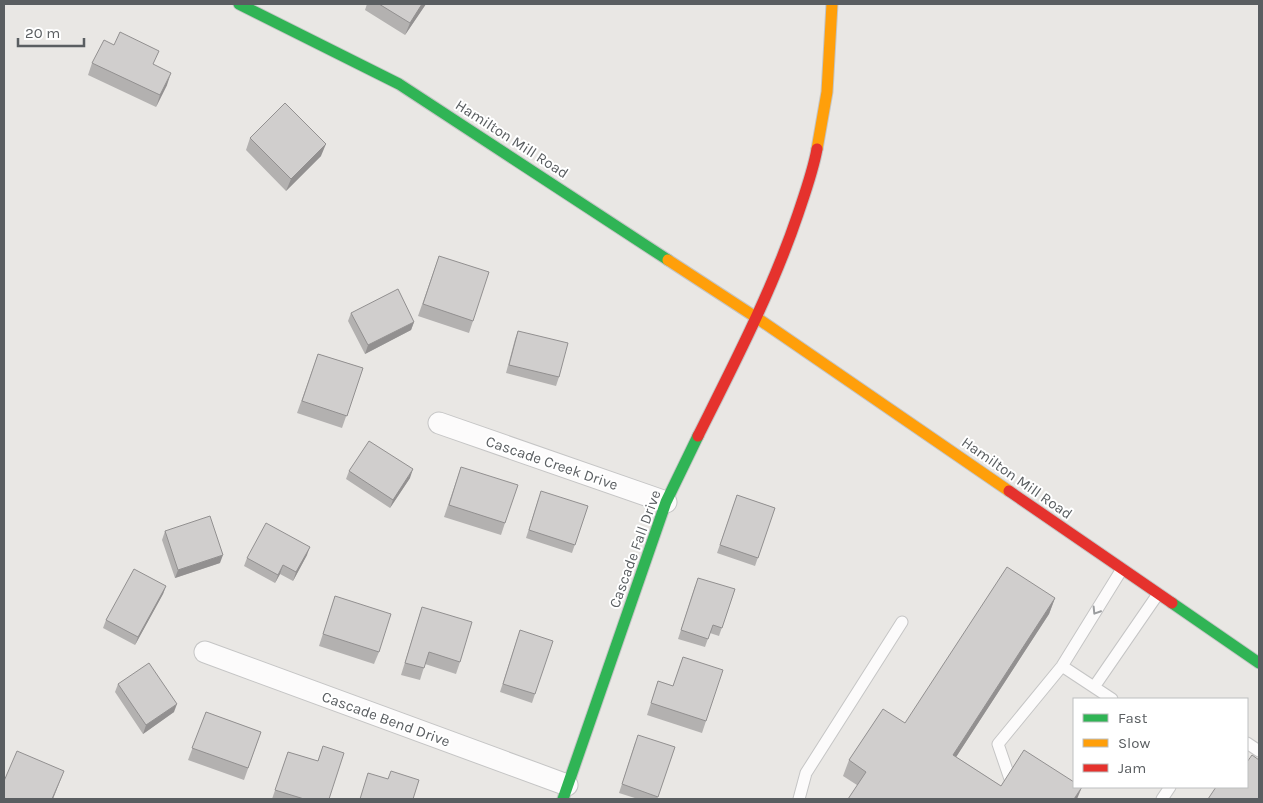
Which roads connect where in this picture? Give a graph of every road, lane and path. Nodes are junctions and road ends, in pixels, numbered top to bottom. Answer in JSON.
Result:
{"nodes":[{"id":1,"x":239,"y":4,"type":"edge"},
{"id":2,"x":832,"y":4,"type":"edge"},
{"id":3,"x":757,"y":318,"type":"junction"},
{"id":4,"x":438,"y":423,"type":"dead end"},
{"id":5,"x":666,"y":502,"type":"junction"},
{"id":6,"x":1122,"y":569,"type":"junction"},
{"id":7,"x":1158,"y":594,"type":"junction"},
{"id":8,"x":902,"y":622,"type":"dead end"},
{"id":9,"x":205,"y":652,"type":"dead end"},
{"id":10,"x":1259,"y":663,"type":"edge"},
{"id":11,"x":1062,"y":666,"type":"junction"},
{"id":12,"x":1094,"y":687,"type":"junction"},
{"id":13,"x":1110,"y":698,"type":"edge"},
{"id":14,"x":1248,"y":744,"type":"edge"},
{"id":15,"x":1259,"y":751,"type":"edge"},
{"id":16,"x":1010,"y":779,"type":"edge"},
{"id":17,"x":1169,"y":788,"type":"edge"},
{"id":18,"x":565,"y":792,"type":"edge"},
{"id":19,"x":799,"y":799,"type":"edge"},
{"id":20,"x":1162,"y":799,"type":"edge"}],
"edges":[{"from":1,"to":3,"type":"main road","name":"Hamilton Mill Road"},
{"from":2,"to":3,"type":"main road"},
{"from":3,"to":5,"type":"main road","name":"Cascade Fall Drive"},
{"from":3,"to":6,"type":"main road","name":"Hamilton Mill Road"},
{"from":4,"to":5,"type":"street","name":"Cascade Creek Drive"},
{"from":5,"to":18,"type":"main road","name":"Cascade Fall Drive"},
{"from":6,"to":7,"type":"main road","name":"Hamilton Mill Road"},
{"from":6,"to":11,"type":"lane","one_way":true},
{"from":7,"to":10,"type":"main road","name":"Hamilton Mill Road"},
{"from":7,"to":12,"type":"lane"},
{"from":8,"to":19,"type":"lane"},
{"from":9,"to":18,"type":"street","name":"Cascade Bend Drive"},
{"from":11,"to":12,"type":"lane"},
{"from":11,"to":16,"type":"lane"},
{"from":12,"to":13,"type":"lane"},
{"from":14,"to":15,"type":"lane"},
{"from":17,"to":20,"type":"lane"}]}
